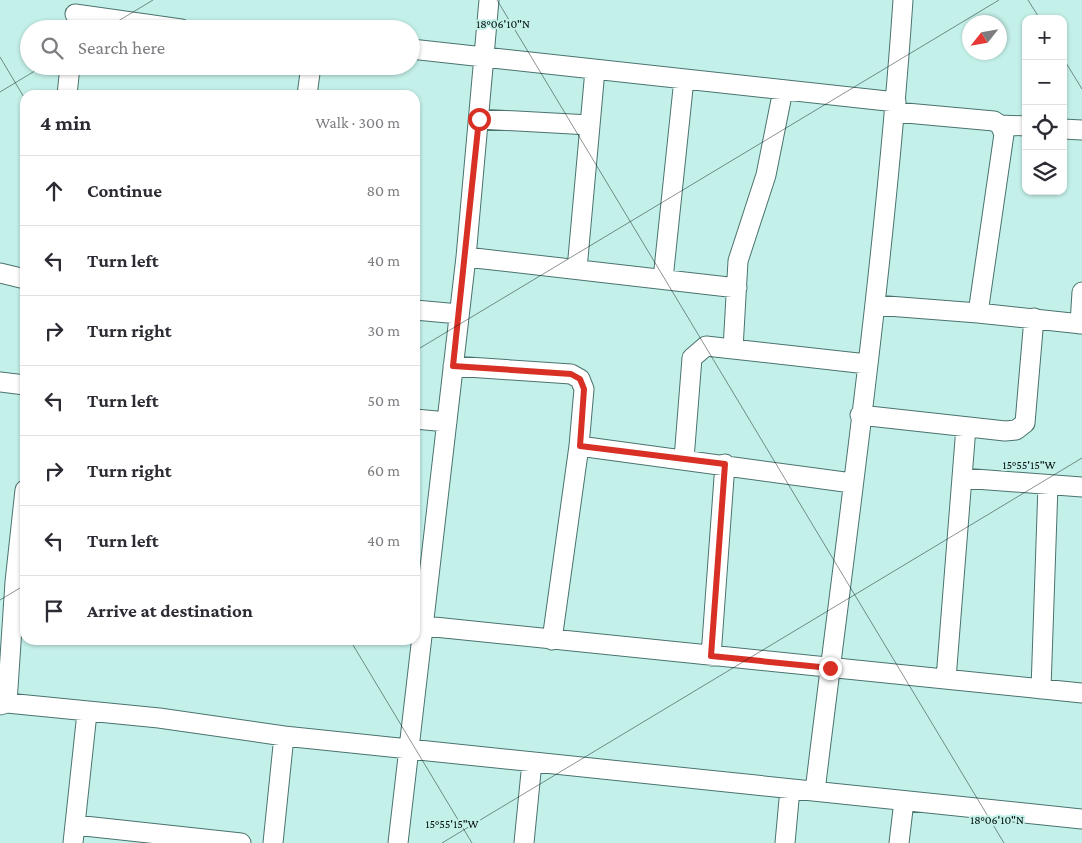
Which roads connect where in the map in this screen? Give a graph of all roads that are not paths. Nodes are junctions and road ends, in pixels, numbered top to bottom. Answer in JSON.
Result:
{"nodes":[{"id":1,"x":488,"y":0,"type":"edge"},
{"id":2,"x":903,"y":0,"type":"edge"},
{"id":3,"x":75,"y":14,"type":"edge"},
{"id":4,"x":117,"y":20,"type":"edge"},
{"id":5,"x":420,"y":50,"type":"edge"},
{"id":6,"x":484,"y":56,"type":"junction"},
{"id":7,"x":595,"y":70,"type":"junction"},
{"id":8,"x":69,"y":75,"type":"edge"},
{"id":9,"x":310,"y":75,"type":"edge"},
{"id":10,"x":684,"y":79,"type":"junction"},
{"id":11,"x":68,"y":90,"type":"edge"},
{"id":12,"x":308,"y":90,"type":"edge"},
{"id":13,"x":783,"y":90,"type":"junction"},
{"id":14,"x":896,"y":107,"type":"junction"},
{"id":15,"x":479,"y":119,"type":"junction"},
{"id":16,"x":590,"y":125,"type":"junction"},
{"id":17,"x":1000,"y":125,"type":"junction"},
{"id":18,"x":1022,"y":126,"type":"edge"},
{"id":19,"x":1067,"y":129,"type":"edge"},
{"id":20,"x":1082,"y":130,"type":"edge"},
{"id":21,"x":466,"y":257,"type":"junction"},
{"id":22,"x":577,"y":269,"type":"junction"},
{"id":23,"x":0,"y":273,"type":"edge"},
{"id":24,"x":20,"y":278,"type":"edge"},
{"id":25,"x":663,"y":279,"type":"junction"},
{"id":26,"x":736,"y":288,"type":"junction"},
{"id":27,"x":1082,"y":292,"type":"edge"},
{"id":28,"x":875,"y":305,"type":"junction"},
{"id":29,"x":420,"y":310,"type":"edge"},
{"id":30,"x":978,"y":313,"type":"junction"},
{"id":31,"x":460,"y":314,"type":"junction"},
{"id":32,"x":1034,"y":318,"type":"junction"},
{"id":33,"x":1081,"y":324,"type":"edge"},
{"id":34,"x":733,"y":349,"type":"junction"},
{"id":35,"x":867,"y":364,"type":"junction"},
{"id":36,"x":453,"y":366,"type":"junction"},
{"id":37,"x":0,"y":382,"type":"edge"},
{"id":38,"x":20,"y":384,"type":"edge"},
{"id":39,"x":860,"y":415,"type":"junction"},
{"id":40,"x":420,"y":419,"type":"edge"},
{"id":41,"x":447,"y":422,"type":"junction"},
{"id":42,"x":966,"y":427,"type":"junction"},
{"id":43,"x":580,"y":446,"type":"junction"},
{"id":44,"x":684,"y":459,"type":"junction"},
{"id":45,"x":725,"y":464,"type":"junction"},
{"id":46,"x":962,"y":478,"type":"junction"},
{"id":47,"x":852,"y":483,"type":"junction"},
{"id":48,"x":1048,"y":485,"type":"junction"},
{"id":49,"x":1082,"y":487,"type":"edge"},
{"id":50,"x":20,"y":528,"type":"edge"},
{"id":51,"x":13,"y":582,"type":"edge"},
{"id":52,"x":420,"y":619,"type":"edge"},
{"id":53,"x":420,"y":626,"type":"edge"},
{"id":54,"x":552,"y":640,"type":"junction"},
{"id":55,"x":417,"y":645,"type":"edge"},
{"id":56,"x":711,"y":656,"type":"junction"},
{"id":57,"x":830,"y":668,"type":"junction"},
{"id":58,"x":946,"y":680,"type":"junction"},
{"id":59,"x":1041,"y":689,"type":"junction"},
{"id":60,"x":1082,"y":693,"type":"edge"},
{"id":61,"x":3,"y":704,"type":"edge"},
{"id":62,"x":87,"y":712,"type":"junction"},
{"id":63,"x":284,"y":736,"type":"junction"},
{"id":64,"x":409,"y":748,"type":"junction"},
{"id":65,"x":532,"y":762,"type":"junction"},
{"id":66,"x":790,"y":789,"type":"junction"},
{"id":67,"x":815,"y":791,"type":"junction"},
{"id":68,"x":904,"y":801,"type":"junction"},
{"id":69,"x":1082,"y":819,"type":"edge"},
{"id":70,"x":74,"y":834,"type":"edge"},
{"id":71,"x":241,"y":843,"type":"edge"},
{"id":72,"x":273,"y":843,"type":"edge"},
{"id":73,"x":398,"y":843,"type":"edge"},
{"id":74,"x":524,"y":843,"type":"edge"},
{"id":75,"x":785,"y":843,"type":"edge"},
{"id":76,"x":899,"y":843,"type":"edge"}],
"edges":[{"from":1,"to":6,"type":"street"},
{"from":2,"to":14,"type":"street"},
{"from":3,"to":4,"type":"street"},
{"from":5,"to":6,"type":"street"},
{"from":6,"to":7,"type":"street"},
{"from":6,"to":15,"type":"street"},
{"from":7,"to":10,"type":"street"},
{"from":7,"to":16,"type":"street"},
{"from":8,"to":11,"type":"street"},
{"from":9,"to":12,"type":"street"},
{"from":10,"to":13,"type":"street"},
{"from":10,"to":25,"type":"street"},
{"from":13,"to":14,"type":"street"},
{"from":13,"to":26,"type":"street"},
{"from":14,"to":17,"type":"street"},
{"from":14,"to":28,"type":"street"},
{"from":15,"to":16,"type":"street"},
{"from":15,"to":21,"type":"street"},
{"from":16,"to":22,"type":"street"},
{"from":17,"to":18,"type":"street"},
{"from":17,"to":30,"type":"street"},
{"from":19,"to":20,"type":"street"},
{"from":21,"to":22,"type":"street"},
{"from":21,"to":31,"type":"street"},
{"from":22,"to":25,"type":"street"},
{"from":23,"to":24,"type":"street"},
{"from":25,"to":26,"type":"street"},
{"from":26,"to":34,"type":"street"},
{"from":27,"to":33,"type":"street"},
{"from":28,"to":30,"type":"street"},
{"from":28,"to":35,"type":"street"},
{"from":29,"to":31,"type":"street"},
{"from":30,"to":32,"type":"street"},
{"from":31,"to":36,"type":"street"},
{"from":32,"to":33,"type":"street"},
{"from":32,"to":42,"type":"street"},
{"from":34,"to":35,"type":"street"},
{"from":34,"to":44,"type":"street"},
{"from":35,"to":39,"type":"street"},
{"from":36,"to":41,"type":"street"},
{"from":36,"to":43,"type":"street"},
{"from":37,"to":38,"type":"street"},
{"from":39,"to":42,"type":"street"},
{"from":39,"to":47,"type":"street"},
{"from":40,"to":41,"type":"street"},
{"from":41,"to":52,"type":"street"},
{"from":42,"to":46,"type":"street"},
{"from":43,"to":44,"type":"street"},
{"from":43,"to":54,"type":"street"},
{"from":44,"to":45,"type":"street"},
{"from":45,"to":47,"type":"street"},
{"from":45,"to":56,"type":"street"},
{"from":46,"to":48,"type":"street"},
{"from":46,"to":58,"type":"street"},
{"from":47,"to":57,"type":"street"},
{"from":48,"to":49,"type":"street"},
{"from":48,"to":59,"type":"street"},
{"from":50,"to":51,"type":"street"},
{"from":51,"to":61,"type":"street"},
{"from":53,"to":54,"type":"street"},
{"from":54,"to":56,"type":"street"},
{"from":55,"to":64,"type":"street"},
{"from":56,"to":57,"type":"street"},
{"from":57,"to":58,"type":"street"},
{"from":57,"to":67,"type":"street"},
{"from":58,"to":59,"type":"street"},
{"from":59,"to":60,"type":"street"},
{"from":61,"to":62,"type":"street"},
{"from":62,"to":63,"type":"street"},
{"from":62,"to":70,"type":"street"},
{"from":63,"to":64,"type":"street"},
{"from":63,"to":72,"type":"street"},
{"from":64,"to":65,"type":"street"},
{"from":64,"to":73,"type":"street"},
{"from":65,"to":66,"type":"street"},
{"from":65,"to":74,"type":"street"},
{"from":66,"to":67,"type":"street"},
{"from":66,"to":75,"type":"street"},
{"from":67,"to":68,"type":"street"},
{"from":68,"to":69,"type":"street"},
{"from":68,"to":76,"type":"street"},
{"from":70,"to":71,"type":"street"}]}
